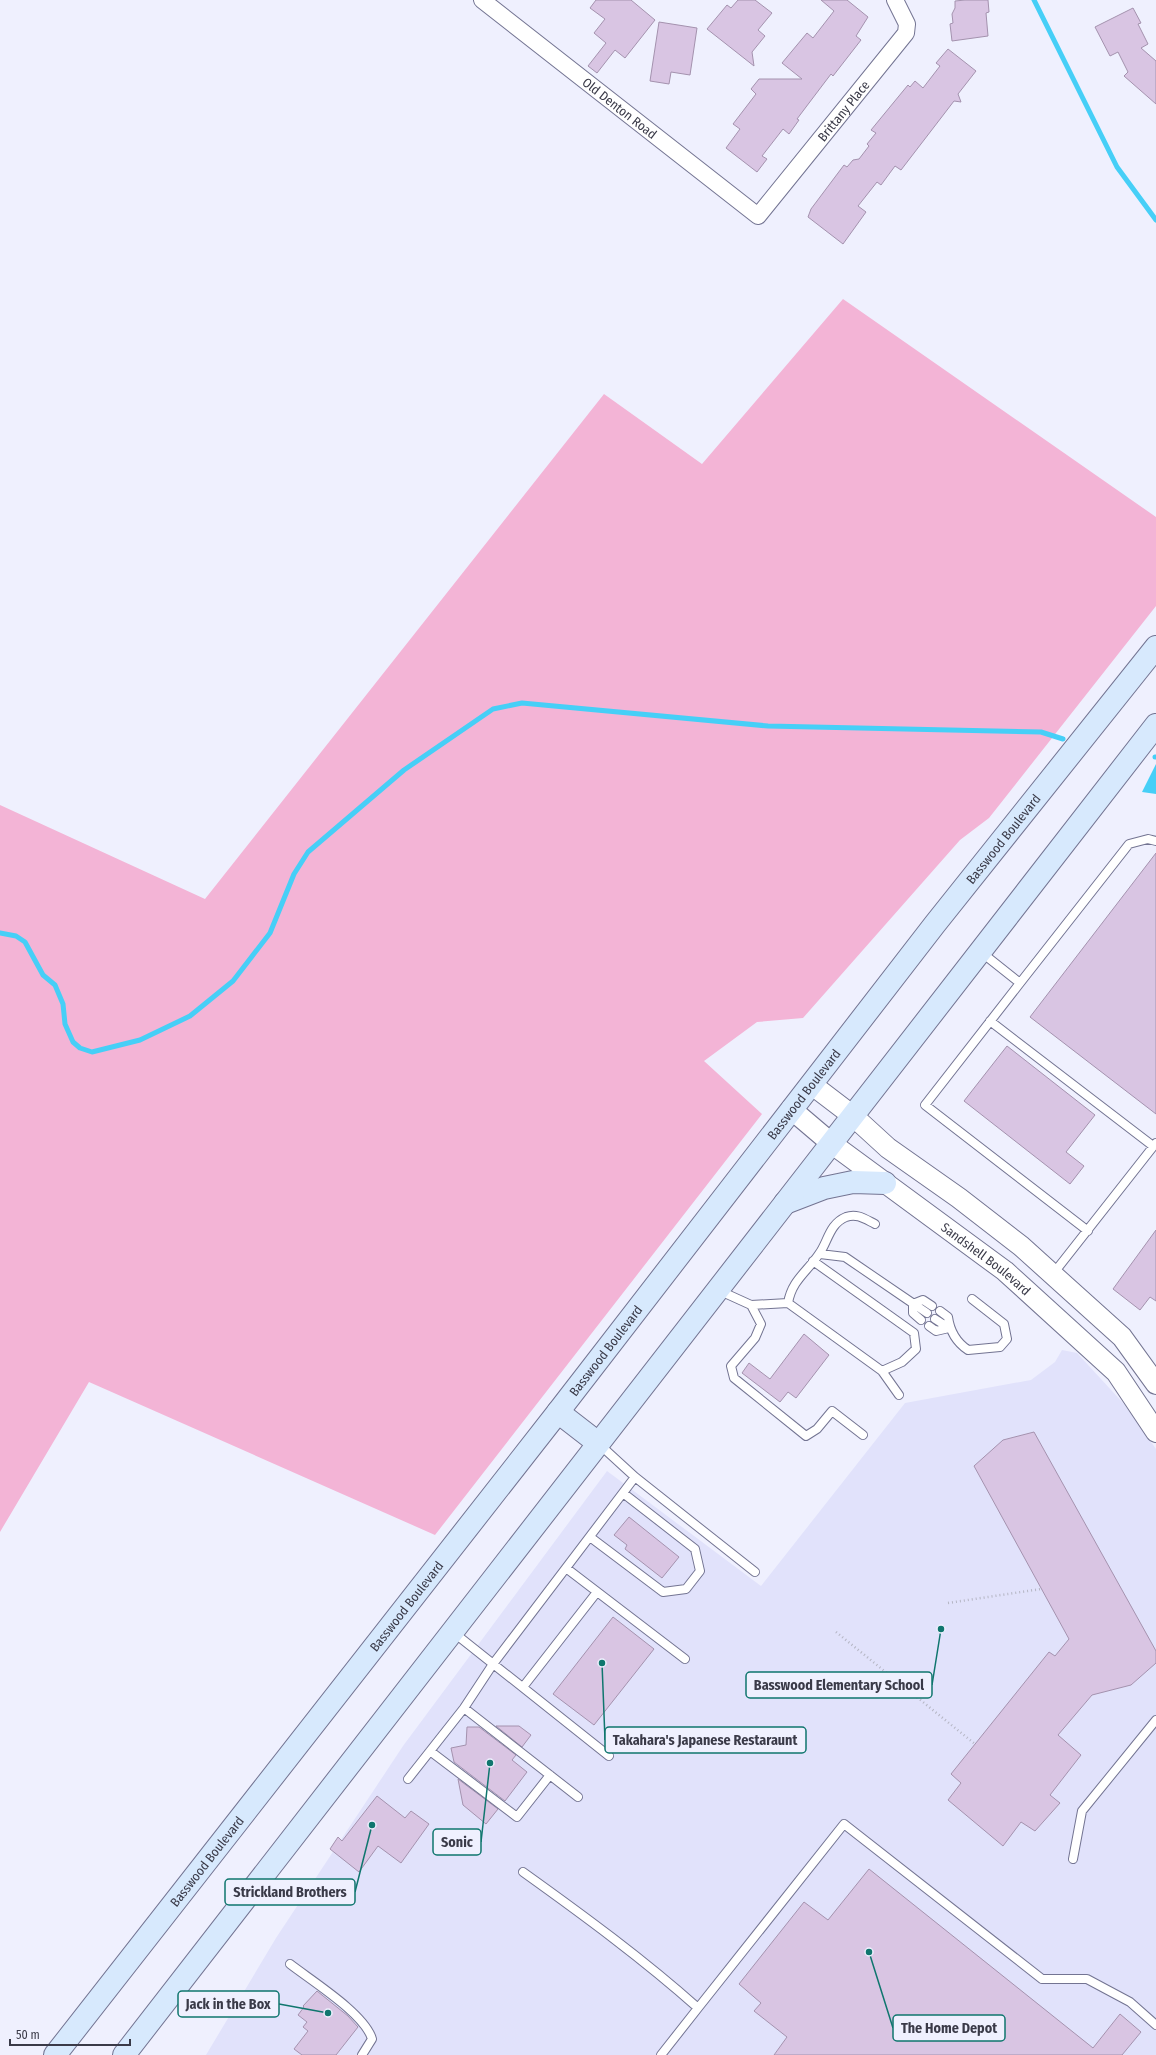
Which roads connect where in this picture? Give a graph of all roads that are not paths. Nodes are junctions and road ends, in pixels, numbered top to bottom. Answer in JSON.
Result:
{"nodes":[{"id":1,"x":482,"y":0,"type":"edge"},
{"id":2,"x":895,"y":0,"type":"edge"},
{"id":3,"x":758,"y":216,"type":"joint"},
{"id":4,"x":1156,"y":647,"type":"edge"},
{"id":5,"x":1156,"y":725,"type":"edge"},
{"id":6,"x":1156,"y":841,"type":"edge"},
{"id":7,"x":980,"y":951,"type":"junction"},
{"id":8,"x":1020,"y":983,"type":"junction"},
{"id":9,"x":990,"y":1021,"type":"junction"},
{"id":10,"x":811,"y":1084,"type":"junction"},
{"id":11,"x":791,"y":1110,"type":"junction"},
{"id":12,"x":853,"y":1116,"type":"junction"},
{"id":13,"x":832,"y":1143,"type":"junction"},
{"id":14,"x":1155,"y":1145,"type":"edge"},
{"id":15,"x":885,"y":1182,"type":"junction"},
{"id":16,"x":784,"y":1204,"type":"junction"},
{"id":17,"x":875,"y":1224,"type":"dead end"},
{"id":18,"x":1088,"y":1231,"type":"junction"},
{"id":19,"x":820,"y":1254,"type":"junction"},
{"id":20,"x":813,"y":1261,"type":"junction"},
{"id":21,"x":1053,"y":1274,"type":"junction"},
{"id":22,"x":718,"y":1289,"type":"junction"},
{"id":23,"x":972,"y":1299,"type":"dead end"},
{"id":24,"x":788,"y":1303,"type":"junction"},
{"id":25,"x":913,"y":1304,"type":"junction"},
{"id":26,"x":751,"y":1305,"type":"junction"},
{"id":27,"x":932,"y":1306,"type":"dead end"},
{"id":28,"x":940,"y":1311,"type":"dead end"},
{"id":29,"x":927,"y":1313,"type":"dead end"},
{"id":30,"x":935,"y":1319,"type":"dead end"},
{"id":31,"x":921,"y":1320,"type":"dead end"},
{"id":32,"x":929,"y":1326,"type":"dead end"},
{"id":33,"x":949,"y":1328,"type":"junction"},
{"id":34,"x":882,"y":1371,"type":"junction"},
{"id":35,"x":1156,"y":1384,"type":"edge"},
{"id":36,"x":899,"y":1395,"type":"dead end"},
{"id":37,"x":558,"y":1412,"type":"junction"},
{"id":38,"x":1156,"y":1432,"type":"edge"},
{"id":39,"x":863,"y":1435,"type":"dead end"},
{"id":40,"x":598,"y":1443,"type":"junction"},
{"id":41,"x":635,"y":1477,"type":"junction"},
{"id":42,"x":623,"y":1493,"type":"junction"},
{"id":43,"x":590,"y":1536,"type":"junction"},
{"id":44,"x":566,"y":1568,"type":"junction"},
{"id":45,"x":755,"y":1572,"type":"dead end"},
{"id":46,"x":597,"y":1592,"type":"junction"},
{"id":47,"x":452,"y":1631,"type":"junction"},
{"id":48,"x":685,"y":1659,"type":"dead end"},
{"id":49,"x":493,"y":1664,"type":"junction"},
{"id":50,"x":523,"y":1687,"type":"junction"},
{"id":51,"x":464,"y":1708,"type":"junction"},
{"id":52,"x":1156,"y":1720,"type":"edge"},
{"id":53,"x":430,"y":1751,"type":"junction"},
{"id":54,"x":609,"y":1756,"type":"dead end"},
{"id":55,"x":550,"y":1775,"type":"junction"},
{"id":56,"x":408,"y":1780,"type":"dead end"},
{"id":57,"x":578,"y":1797,"type":"dead end"},
{"id":58,"x":1073,"y":1859,"type":"dead end"},
{"id":59,"x":523,"y":1872,"type":"dead end"},
{"id":60,"x":290,"y":1964,"type":"dead end"},
{"id":61,"x":698,"y":2008,"type":"junction"},
{"id":62,"x":1156,"y":2025,"type":"edge"},
{"id":63,"x":55,"y":2055,"type":"edge"},
{"id":64,"x":124,"y":2055,"type":"edge"},
{"id":65,"x":362,"y":2055,"type":"edge"},
{"id":66,"x":661,"y":2055,"type":"edge"}],
"edges":[{"from":1,"to":3,"type":"street","name":"Old Denton Road"},
{"from":2,"to":3,"type":"street","name":"Brittany Place"},
{"from":4,"to":10,"type":"main road","name":"Basswood Boulevard"},
{"from":5,"to":7,"type":"main road"},
{"from":6,"to":8,"type":"lane"},
{"from":7,"to":8,"type":"lane"},
{"from":7,"to":12,"type":"main road"},
{"from":8,"to":9,"type":"lane"},
{"from":9,"to":14,"type":"lane"},
{"from":9,"to":18,"type":"lane"},
{"from":10,"to":11,"type":"main road","name":"Basswood Boulevard"},
{"from":10,"to":12,"type":"street"},
{"from":11,"to":13,"type":"street","name":"Sandshell Boulevard"},
{"from":11,"to":37,"type":"main road","name":"Basswood Boulevard"},
{"from":12,"to":13,"type":"main road"},
{"from":12,"to":21,"type":"street"},
{"from":13,"to":15,"type":"street","name":"Sandshell Boulevard"},
{"from":13,"to":16,"type":"main road"},
{"from":14,"to":18,"type":"lane"},
{"from":15,"to":16,"type":"main road"},
{"from":15,"to":38,"type":"street","name":"Sandshell Boulevard"},
{"from":16,"to":22,"type":"main road"},
{"from":17,"to":19,"type":"lane"},
{"from":18,"to":21,"type":"lane"},
{"from":19,"to":20,"type":"lane"},
{"from":19,"to":25,"type":"lane"},
{"from":20,"to":24,"type":"lane"},
{"from":20,"to":34,"type":"lane"},
{"from":21,"to":35,"type":"street"},
{"from":22,"to":26,"type":"lane"},
{"from":22,"to":40,"type":"main road"},
{"from":23,"to":33,"type":"lane"},
{"from":24,"to":26,"type":"lane"},
{"from":24,"to":34,"type":"lane"},
{"from":25,"to":27,"type":"lane"},
{"from":25,"to":29,"type":"lane"},
{"from":25,"to":31,"type":"lane"},
{"from":26,"to":39,"type":"lane"},
{"from":28,"to":33,"type":"lane"},
{"from":30,"to":33,"type":"lane"},
{"from":32,"to":33,"type":"lane"},
{"from":34,"to":36,"type":"lane"},
{"from":37,"to":40,"type":"main road"},
{"from":37,"to":63,"type":"main road","name":"Basswood Boulevard"},
{"from":40,"to":41,"type":"lane"},
{"from":40,"to":47,"type":"main road"},
{"from":41,"to":42,"type":"lane"},
{"from":41,"to":45,"type":"lane"},
{"from":42,"to":43,"type":"lane"},
{"from":42,"to":43,"type":"lane"},
{"from":43,"to":44,"type":"lane"},
{"from":44,"to":46,"type":"lane"},
{"from":44,"to":49,"type":"lane"},
{"from":46,"to":48,"type":"lane"},
{"from":46,"to":50,"type":"lane"},
{"from":47,"to":49,"type":"lane"},
{"from":47,"to":64,"type":"main road"},
{"from":49,"to":50,"type":"lane"},
{"from":49,"to":51,"type":"lane"},
{"from":50,"to":54,"type":"lane"},
{"from":51,"to":53,"type":"lane"},
{"from":51,"to":55,"type":"lane"},
{"from":52,"to":58,"type":"lane"},
{"from":53,"to":55,"type":"lane"},
{"from":53,"to":56,"type":"lane"},
{"from":55,"to":57,"type":"lane"},
{"from":59,"to":61,"type":"lane"},
{"from":60,"to":65,"type":"lane"},
{"from":61,"to":62,"type":"lane"},
{"from":61,"to":66,"type":"lane"}]}
